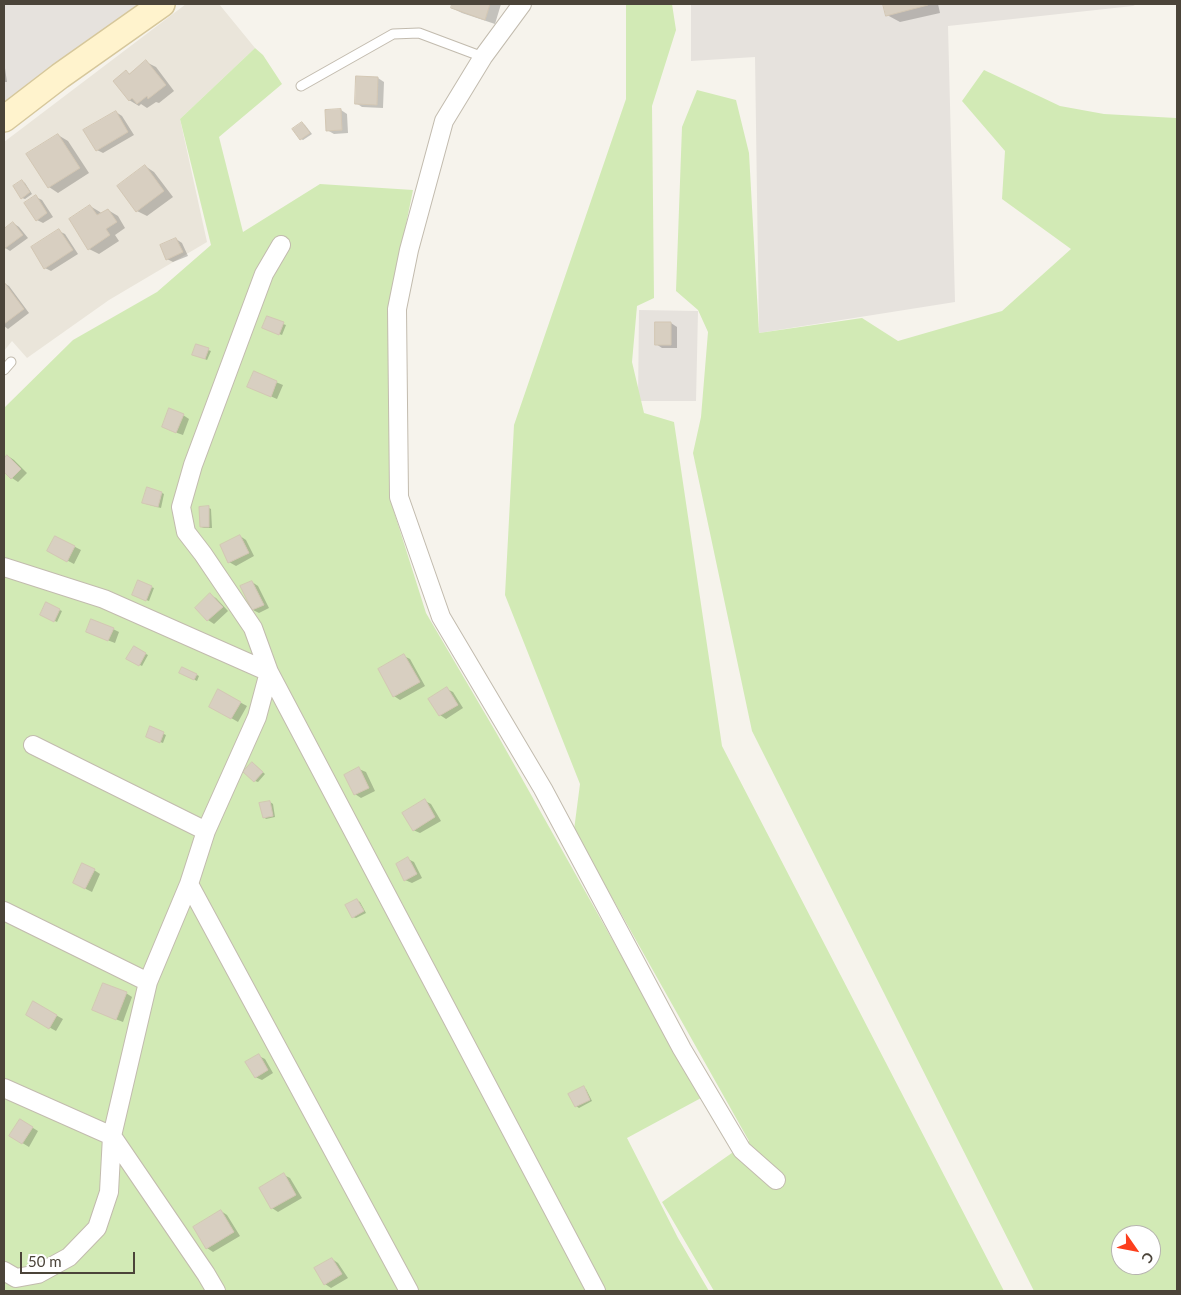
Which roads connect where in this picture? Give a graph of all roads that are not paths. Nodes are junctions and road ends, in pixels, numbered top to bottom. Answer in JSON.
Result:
{"nodes":[{"id":1,"x":162,"y":4,"type":"edge"},
{"id":2,"x":522,"y":4,"type":"edge"},
{"id":3,"x":483,"y":57,"type":"junction"},
{"id":4,"x":301,"y":86,"type":"dead end"},
{"id":5,"x":4,"y":119,"type":"edge"},
{"id":6,"x":281,"y":245,"type":"dead end"},
{"id":7,"x":11,"y":362,"type":"dead end"},
{"id":8,"x":4,"y":370,"type":"edge"},
{"id":9,"x":4,"y":567,"type":"edge"},
{"id":10,"x":269,"y":672,"type":"junction"},
{"id":11,"x":32,"y":745,"type":"dead end"},
{"id":12,"x":206,"y":831,"type":"junction"},
{"id":13,"x":189,"y":884,"type":"junction"},
{"id":14,"x":4,"y":911,"type":"edge"},
{"id":15,"x":148,"y":982,"type":"junction"},
{"id":16,"x":4,"y":1088,"type":"edge"},
{"id":17,"x":112,"y":1136,"type":"junction"},
{"id":18,"x":776,"y":1180,"type":"dead end"},
{"id":19,"x":4,"y":1271,"type":"edge"},
{"id":20,"x":216,"y":1291,"type":"edge"},
{"id":21,"x":409,"y":1291,"type":"edge"},
{"id":22,"x":596,"y":1291,"type":"edge"}],
"edges":[{"from":1,"to":5,"type":"street"},
{"from":2,"to":3,"type":"street"},
{"from":3,"to":4,"type":"lane"},
{"from":3,"to":18,"type":"street"},
{"from":6,"to":10,"type":"street"},
{"from":7,"to":8,"type":"lane"},
{"from":9,"to":10,"type":"street"},
{"from":10,"to":12,"type":"street"},
{"from":10,"to":22,"type":"street"},
{"from":11,"to":12,"type":"street"},
{"from":12,"to":13,"type":"street"},
{"from":13,"to":15,"type":"street"},
{"from":13,"to":21,"type":"street"},
{"from":14,"to":15,"type":"street"},
{"from":15,"to":17,"type":"street"},
{"from":16,"to":17,"type":"street"},
{"from":17,"to":19,"type":"street"},
{"from":17,"to":20,"type":"street"}]}
